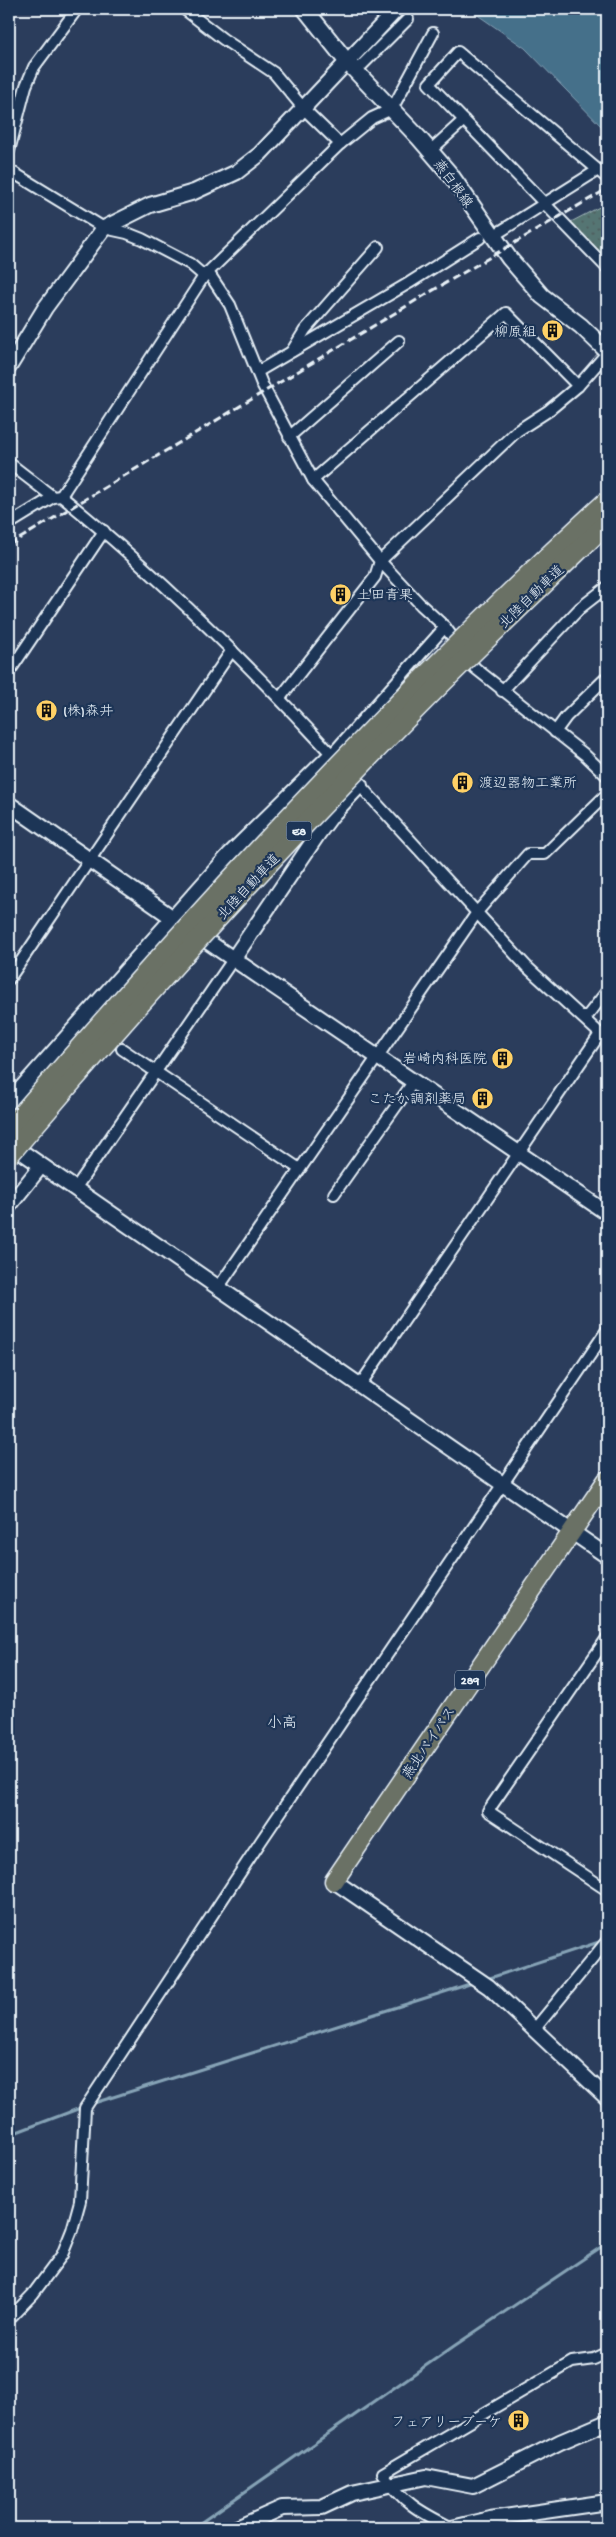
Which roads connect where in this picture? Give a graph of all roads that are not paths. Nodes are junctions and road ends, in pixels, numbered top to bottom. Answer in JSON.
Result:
{"nodes":[{"id":1,"x":77,"y":9,"type":"edge"},
{"id":2,"x":184,"y":9,"type":"edge"},
{"id":3,"x":305,"y":9,"type":"edge"},
{"id":4,"x":396,"y":9,"type":"edge"},
{"id":5,"x":408,"y":19,"type":"dead end"},
{"id":6,"x":432,"y":33,"type":"dead end"},
{"id":7,"x":353,"y":66,"type":"junction"},
{"id":8,"x":304,"y":109,"type":"junction"},
{"id":9,"x":392,"y":109,"type":"junction"},
{"id":10,"x":464,"y":120,"type":"junction"},
{"id":11,"x":340,"y":144,"type":"junction"},
{"id":12,"x":9,"y":151,"type":"edge"},
{"id":13,"x":430,"y":151,"type":"junction"},
{"id":14,"x":9,"y":170,"type":"edge"},
{"id":15,"x":598,"y":170,"type":"junction"},
{"id":16,"x":607,"y":178,"type":"edge"},
{"id":17,"x":545,"y":203,"type":"junction"},
{"id":18,"x":104,"y":228,"type":"junction"},
{"id":19,"x":487,"y":237,"type":"junction"},
{"id":20,"x":378,"y":247,"type":"dead end"},
{"id":21,"x":607,"y":268,"type":"edge"},
{"id":22,"x":206,"y":274,"type":"junction"},
{"id":23,"x":399,"y":341,"type":"dead end"},
{"id":24,"x":292,"y":352,"type":"junction"},
{"id":25,"x":607,"y":352,"type":"edge"},
{"id":26,"x":9,"y":367,"type":"edge"},
{"id":27,"x":257,"y":372,"type":"junction"},
{"id":28,"x":578,"y":386,"type":"junction"},
{"id":29,"x":289,"y":437,"type":"junction"},
{"id":30,"x":9,"y":463,"type":"edge"},
{"id":31,"x":313,"y":480,"type":"junction"},
{"id":32,"x":57,"y":496,"type":"junction"},
{"id":33,"x":607,"y":502,"type":"edge"},
{"id":34,"x":607,"y":523,"type":"edge"},
{"id":35,"x":9,"y":524,"type":"edge"},
{"id":36,"x":104,"y":531,"type":"junction"},
{"id":37,"x":380,"y":560,"type":"junction"},
{"id":38,"x":607,"y":587,"type":"edge"},
{"id":39,"x":445,"y":626,"type":"junction"},
{"id":40,"x":232,"y":650,"type":"junction"},
{"id":41,"x":9,"y":672,"type":"edge"},
{"id":42,"x":607,"y":677,"type":"edge"},
{"id":43,"x":502,"y":691,"type":"junction"},
{"id":44,"x":280,"y":698,"type":"junction"},
{"id":45,"x":555,"y":732,"type":"junction"},
{"id":46,"x":332,"y":754,"type":"junction"},
{"id":47,"x":607,"y":776,"type":"edge"},
{"id":48,"x":360,"y":785,"type":"junction"},
{"id":49,"x":607,"y":794,"type":"edge"},
{"id":50,"x":9,"y":804,"type":"edge"},
{"id":51,"x":91,"y":860,"type":"junction"},
{"id":52,"x":478,"y":911,"type":"junction"},
{"id":53,"x":172,"y":918,"type":"junction"},
{"id":54,"x":234,"y":958,"type":"junction"},
{"id":55,"x":9,"y":979,"type":"edge"},
{"id":56,"x":607,"y":991,"type":"edge"},
{"id":57,"x":585,"y":1019,"type":"junction"},
{"id":58,"x":604,"y":1037,"type":"edge"},
{"id":59,"x":122,"y":1049,"type":"dead end"},
{"id":60,"x":377,"y":1055,"type":"junction"},
{"id":61,"x":155,"y":1071,"type":"junction"},
{"id":62,"x":414,"y":1081,"type":"junction"},
{"id":63,"x":9,"y":1102,"type":"edge"},
{"id":64,"x":9,"y":1129,"type":"edge"},
{"id":65,"x":9,"y":1143,"type":"edge"},
{"id":66,"x":519,"y":1153,"type":"junction"},
{"id":67,"x":9,"y":1155,"type":"edge"},
{"id":68,"x":41,"y":1166,"type":"junction"},
{"id":69,"x":298,"y":1168,"type":"junction"},
{"id":70,"x":75,"y":1189,"type":"junction"},
{"id":71,"x":334,"y":1194,"type":"dead end"},
{"id":72,"x":9,"y":1206,"type":"edge"},
{"id":73,"x":607,"y":1214,"type":"edge"},
{"id":74,"x":218,"y":1288,"type":"junction"},
{"id":75,"x":607,"y":1330,"type":"edge"},
{"id":76,"x":360,"y":1385,"type":"junction"},
{"id":77,"x":607,"y":1480,"type":"edge"},
{"id":78,"x":503,"y":1483,"type":"junction"},
{"id":79,"x":571,"y":1531,"type":"junction"},
{"id":80,"x":607,"y":1556,"type":"edge"},
{"id":81,"x":607,"y":1638,"type":"edge"},
{"id":82,"x":334,"y":1881,"type":"joint"},
{"id":83,"x":607,"y":1890,"type":"edge"},
{"id":84,"x":606,"y":1945,"type":"edge"},
{"id":85,"x":534,"y":2030,"type":"junction"},
{"id":86,"x":607,"y":2098,"type":"edge"},
{"id":87,"x":9,"y":2319,"type":"edge"},
{"id":88,"x":607,"y":2353,"type":"edge"},
{"id":89,"x":607,"y":2422,"type":"edge"},
{"id":90,"x":390,"y":2485,"type":"junction"},
{"id":91,"x":607,"y":2502,"type":"edge"},
{"id":92,"x":237,"y":2528,"type":"edge"},
{"id":93,"x":452,"y":2528,"type":"edge"}],
"edges":[{"from":1,"to":12,"type":"street"},
{"from":2,"to":8,"type":"street"},
{"from":3,"to":7,"type":"main road","name":"燕白根線"},
{"from":4,"to":7,"type":"street"},
{"from":5,"to":7,"type":"street"},
{"from":6,"to":9,"type":"street"},
{"from":7,"to":8,"type":"street"},
{"from":7,"to":9,"type":"main road","name":"燕白根線"},
{"from":8,"to":11,"type":"street"},
{"from":8,"to":18,"type":"street"},
{"from":9,"to":11,"type":"street"},
{"from":9,"to":13,"type":"main road","name":"燕白根線"},
{"from":10,"to":13,"type":"street"},
{"from":10,"to":15,"type":"street"},
{"from":10,"to":17,"type":"street"},
{"from":11,"to":22,"type":"street"},
{"from":13,"to":19,"type":"main road","name":"燕白根線"},
{"from":14,"to":18,"type":"street"},
{"from":15,"to":16,"type":"street"},
{"from":15,"to":17,"type":"street"},
{"from":17,"to":19,"type":"street"},
{"from":17,"to":21,"type":"street"},
{"from":18,"to":22,"type":"street"},
{"from":18,"to":26,"type":"street"},
{"from":19,"to":24,"type":"street"},
{"from":19,"to":25,"type":"main road","name":"燕白根線"},
{"from":20,"to":24,"type":"street"},
{"from":22,"to":27,"type":"street"},
{"from":22,"to":32,"type":"street"},
{"from":23,"to":29,"type":"street"},
{"from":24,"to":27,"type":"street"},
{"from":25,"to":28,"type":"street"},
{"from":27,"to":29,"type":"street"},
{"from":28,"to":31,"type":"street"},
{"from":28,"to":37,"type":"street"},
{"from":29,"to":31,"type":"street"},
{"from":30,"to":32,"type":"street"},
{"from":31,"to":37,"type":"street"},
{"from":32,"to":35,"type":"street"},
{"from":32,"to":36,"type":"street"},
{"from":33,"to":64,"type":"highway","name":"北陸自動車道","number":"E8","bridge":true},
{"from":34,"to":67,"type":"highway","name":"北陸自動車道","number":"E8","bridge":true},
{"from":36,"to":40,"type":"street"},
{"from":36,"to":41,"type":"street"},
{"from":37,"to":39,"type":"street"},
{"from":37,"to":44,"type":"street"},
{"from":38,"to":43,"type":"street"},
{"from":39,"to":43,"type":"street"},
{"from":39,"to":46,"type":"street"},
{"from":40,"to":44,"type":"street"},
{"from":40,"to":51,"type":"street"},
{"from":42,"to":45,"type":"street"},
{"from":43,"to":45,"type":"street"},
{"from":44,"to":46,"type":"street"},
{"from":45,"to":47,"type":"street"},
{"from":46,"to":48,"type":"street"},
{"from":46,"to":53,"type":"street"},
{"from":48,"to":52,"type":"street"},
{"from":48,"to":54,"type":"street"},
{"from":49,"to":52,"type":"street"},
{"from":50,"to":51,"type":"street"},
{"from":51,"to":53,"type":"street"},
{"from":51,"to":55,"type":"street"},
{"from":52,"to":57,"type":"street"},
{"from":52,"to":60,"type":"street"},
{"from":53,"to":54,"type":"street"},
{"from":53,"to":63,"type":"street"},
{"from":54,"to":60,"type":"street"},
{"from":54,"to":61,"type":"street"},
{"from":56,"to":57,"type":"street"},
{"from":57,"to":58,"type":"street"},
{"from":58,"to":66,"type":"street"},
{"from":59,"to":61,"type":"street"},
{"from":60,"to":62,"type":"street"},
{"from":60,"to":69,"type":"street"},
{"from":61,"to":69,"type":"street"},
{"from":61,"to":70,"type":"street"},
{"from":62,"to":66,"type":"street"},
{"from":62,"to":71,"type":"street"},
{"from":65,"to":68,"type":"street"},
{"from":66,"to":73,"type":"street"},
{"from":66,"to":76,"type":"street"},
{"from":68,"to":70,"type":"street"},
{"from":68,"to":72,"type":"street"},
{"from":69,"to":74,"type":"street"},
{"from":70,"to":74,"type":"street"},
{"from":74,"to":76,"type":"street"},
{"from":75,"to":78,"type":"street"},
{"from":76,"to":78,"type":"street"},
{"from":77,"to":79,"type":"highway","name":"燕北バイパス","number":"289"},
{"from":78,"to":79,"type":"street"},
{"from":78,"to":87,"type":"street"},
{"from":79,"to":80,"type":"street"},
{"from":79,"to":82,"type":"highway","name":"燕北バイパス","number":"289"},
{"from":81,"to":83,"type":"street"},
{"from":82,"to":85,"type":"street"},
{"from":84,"to":85,"type":"street"},
{"from":85,"to":86,"type":"street"},
{"from":88,"to":90,"type":"street"},
{"from":89,"to":90,"type":"street"},
{"from":90,"to":92,"type":"street"},
{"from":90,"to":93,"type":"street"},
{"from":91,"to":93,"type":"street"}]}
